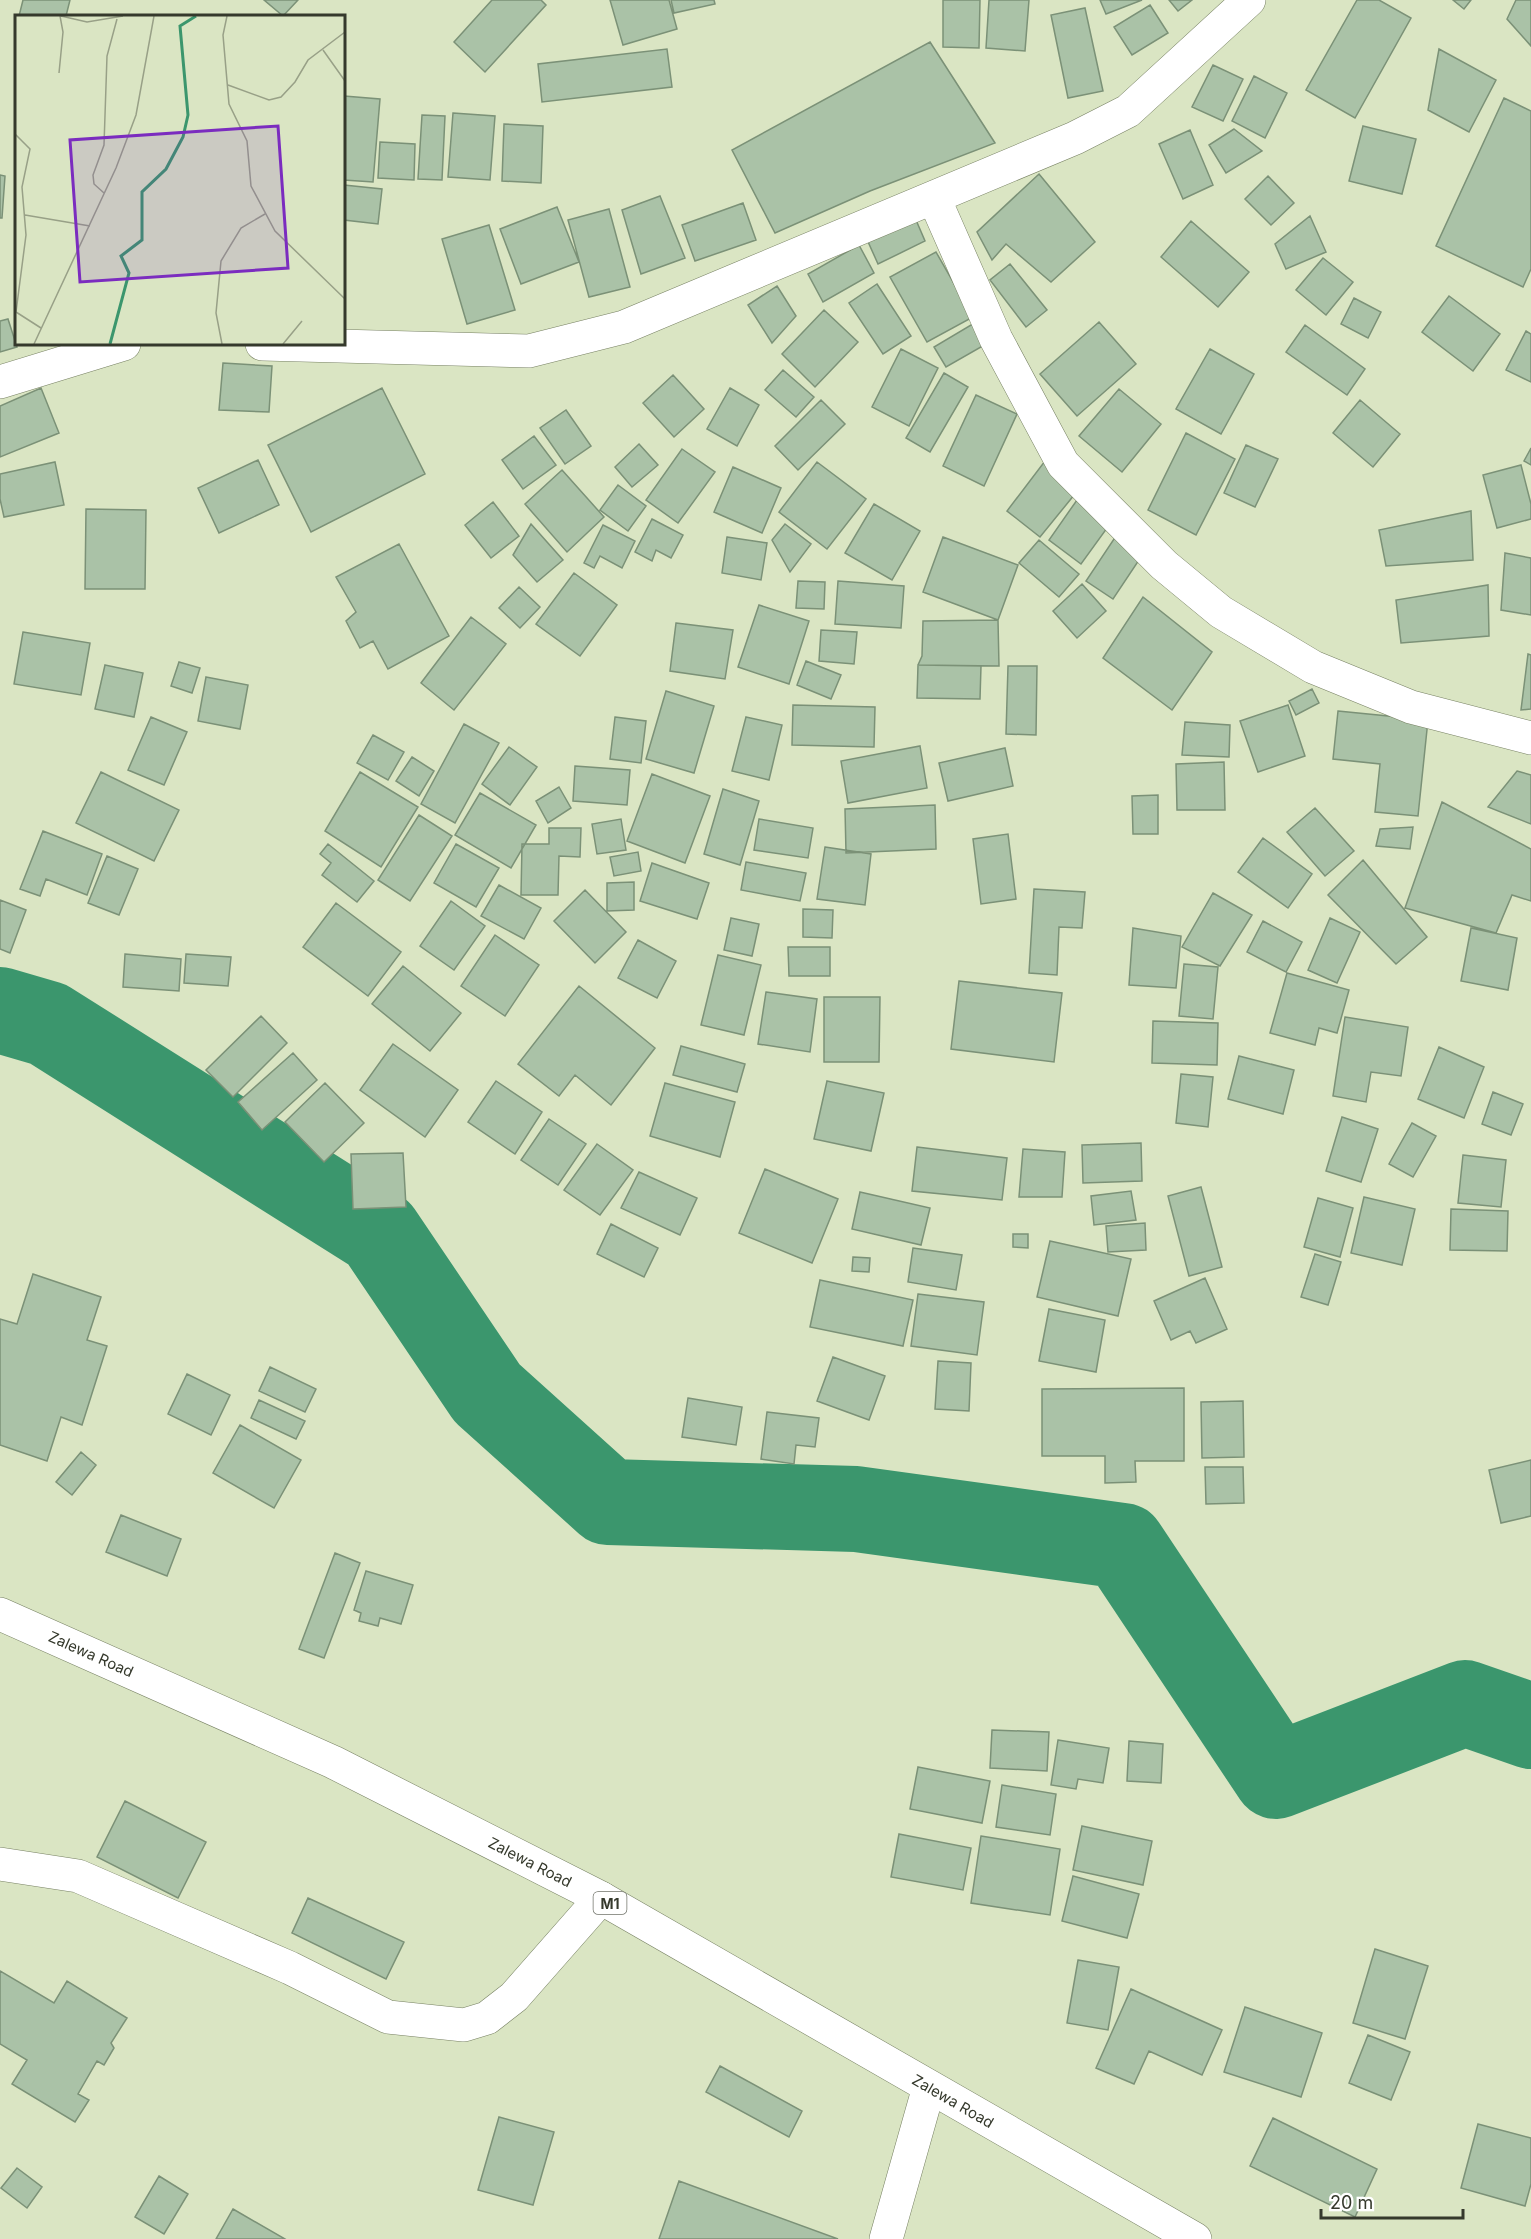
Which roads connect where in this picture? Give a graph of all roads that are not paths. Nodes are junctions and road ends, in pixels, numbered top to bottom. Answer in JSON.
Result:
{"nodes":[{"id":1,"x":1249,"y":0,"type":"edge"},
{"id":2,"x":934,"y":198,"type":"junction"},
{"id":3,"x":121,"y":345,"type":"edge"},
{"id":4,"x":300,"y":345,"type":"edge"},
{"id":5,"x":0,"y":382,"type":"edge"},
{"id":6,"x":1531,"y":738,"type":"edge"},
{"id":7,"x":0,"y":1614,"type":"edge"},
{"id":8,"x":0,"y":1864,"type":"edge"},
{"id":9,"x":602,"y":1898,"type":"junction"},
{"id":10,"x":929,"y":2087,"type":"junction"},
{"id":11,"x":886,"y":2239,"type":"edge"},
{"id":12,"x":1196,"y":2239,"type":"edge"}],
"edges":[{"from":1,"to":2,"type":"main road"},
{"from":2,"to":4,"type":"main road"},
{"from":2,"to":6,"type":"main road"},
{"from":3,"to":5,"type":"main road"},
{"from":7,"to":9,"type":"main road","name":"Zalewa Road","number":"M1"},
{"from":8,"to":9,"type":"main road"},
{"from":9,"to":10,"type":"main road","name":"Zalewa Road","number":"M1"},
{"from":10,"to":11,"type":"main road"},
{"from":10,"to":12,"type":"main road","name":"Zalewa Road","number":"M1"}]}
